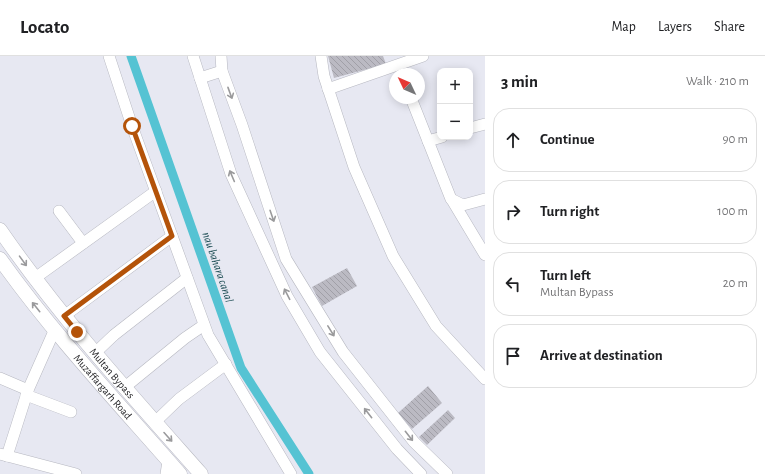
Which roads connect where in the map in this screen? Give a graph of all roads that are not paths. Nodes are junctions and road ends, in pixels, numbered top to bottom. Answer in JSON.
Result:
{"nodes":[{"id":1,"x":109,"y":56,"type":"edge"},
{"id":2,"x":193,"y":56,"type":"edge"},
{"id":3,"x":221,"y":56,"type":"edge"},
{"id":4,"x":321,"y":56,"type":"edge"},
{"id":5,"x":423,"y":56,"type":"edge"},
{"id":6,"x":222,"y":70,"type":"junction"},
{"id":7,"x":200,"y":78,"type":"junction"},
{"id":8,"x":328,"y":89,"type":"junction"},
{"id":9,"x":413,"y":104,"type":"edge"},
{"id":10,"x":485,"y":124,"type":"edge"},
{"id":11,"x":473,"y":127,"type":"edge"},
{"id":12,"x":437,"y":138,"type":"edge"},
{"id":13,"x":428,"y":141,"type":"junction"},
{"id":14,"x":156,"y":191,"type":"junction"},
{"id":15,"x":451,"y":199,"type":"junction"},
{"id":16,"x":485,"y":199,"type":"edge"},
{"id":17,"x":59,"y":211,"type":"dead end"},
{"id":18,"x":0,"y":230,"type":"edge"},
{"id":19,"x":172,"y":236,"type":"junction"},
{"id":20,"x":83,"y":243,"type":"junction"},
{"id":21,"x":485,"y":255,"type":"edge"},
{"id":22,"x":0,"y":259,"type":"edge"},
{"id":23,"x":35,"y":278,"type":"junction"},
{"id":24,"x":187,"y":278,"type":"junction"},
{"id":25,"x":64,"y":316,"type":"junction"},
{"id":26,"x":204,"y":325,"type":"junction"},
{"id":27,"x":55,"y":329,"type":"junction"},
{"id":28,"x":77,"y":332,"type":"junction"},
{"id":29,"x":64,"y":341,"type":"junction"},
{"id":30,"x":95,"y":353,"type":"junction"},
{"id":31,"x":226,"y":364,"type":"junction"},
{"id":32,"x":0,"y":378,"type":"edge"},
{"id":33,"x":485,"y":379,"type":"edge"},
{"id":34,"x":125,"y":387,"type":"junction"},
{"id":35,"x":27,"y":393,"type":"junction"},
{"id":36,"x":71,"y":412,"type":"dead end"},
{"id":37,"x":155,"y":422,"type":"junction"},
{"id":38,"x":3,"y":455,"type":"edge"},
{"id":39,"x":167,"y":467,"type":"edge"},
{"id":40,"x":76,"y":474,"type":"edge"},
{"id":41,"x":180,"y":474,"type":"edge"},
{"id":42,"x":201,"y":474,"type":"edge"},
{"id":43,"x":291,"y":474,"type":"edge"},
{"id":44,"x":421,"y":474,"type":"edge"},
{"id":45,"x":447,"y":474,"type":"edge"}],
"edges":[{"from":1,"to":14,"type":"street"},
{"from":2,"to":7,"type":"street"},
{"from":3,"to":6,"type":"street"},
{"from":4,"to":8,"type":"street"},
{"from":5,"to":8,"type":"street"},
{"from":6,"to":7,"type":"street"},
{"from":6,"to":45,"type":"street","one_way":true},
{"from":44,"to":7,"type":"street","one_way":true},
{"from":8,"to":33,"type":"street"},
{"from":9,"to":13,"type":"street"},
{"from":10,"to":11,"type":"street"},
{"from":12,"to":13,"type":"street"},
{"from":13,"to":15,"type":"street"},
{"from":14,"to":19,"type":"street"},
{"from":14,"to":20,"type":"street"},
{"from":15,"to":16,"type":"street"},
{"from":15,"to":21,"type":"street"},
{"from":17,"to":20,"type":"street"},
{"from":18,"to":23,"type":"main road","name":"Multan Bypass","one_way":true},
{"from":19,"to":24,"type":"street"},
{"from":19,"to":25,"type":"street"},
{"from":20,"to":23,"type":"street"},
{"from":27,"to":22,"type":"main road","name":"Muzaffargarh Road","one_way":true},
{"from":23,"to":25,"type":"main road","name":"Multan Bypass"},
{"from":24,"to":26,"type":"street"},
{"from":24,"to":30,"type":"street"},
{"from":25,"to":28,"type":"main road","name":"Multan Bypass"},
{"from":26,"to":31,"type":"street"},
{"from":26,"to":34,"type":"street"},
{"from":27,"to":29,"type":"main road","name":"Muzaffargarh Road"},
{"from":27,"to":35,"type":"street"},
{"from":28,"to":29,"type":"main road"},
{"from":28,"to":30,"type":"main road","name":"Multan Bypass"},
{"from":29,"to":39,"type":"main road","name":"Muzaffargarh Road"},
{"from":30,"to":34,"type":"main road","name":"Multan Bypass"},
{"from":31,"to":37,"type":"street"},
{"from":31,"to":43,"type":"street"},
{"from":32,"to":35,"type":"street"},
{"from":34,"to":37,"type":"main road","name":"Multan Bypass"},
{"from":35,"to":36,"type":"street"},
{"from":35,"to":38,"type":"street"},
{"from":37,"to":42,"type":"main road","name":"Multan Bypass","one_way":true},
{"from":38,"to":40,"type":"street"},
{"from":39,"to":41,"type":"main road","name":"Muzaffargarh Road"}]}
